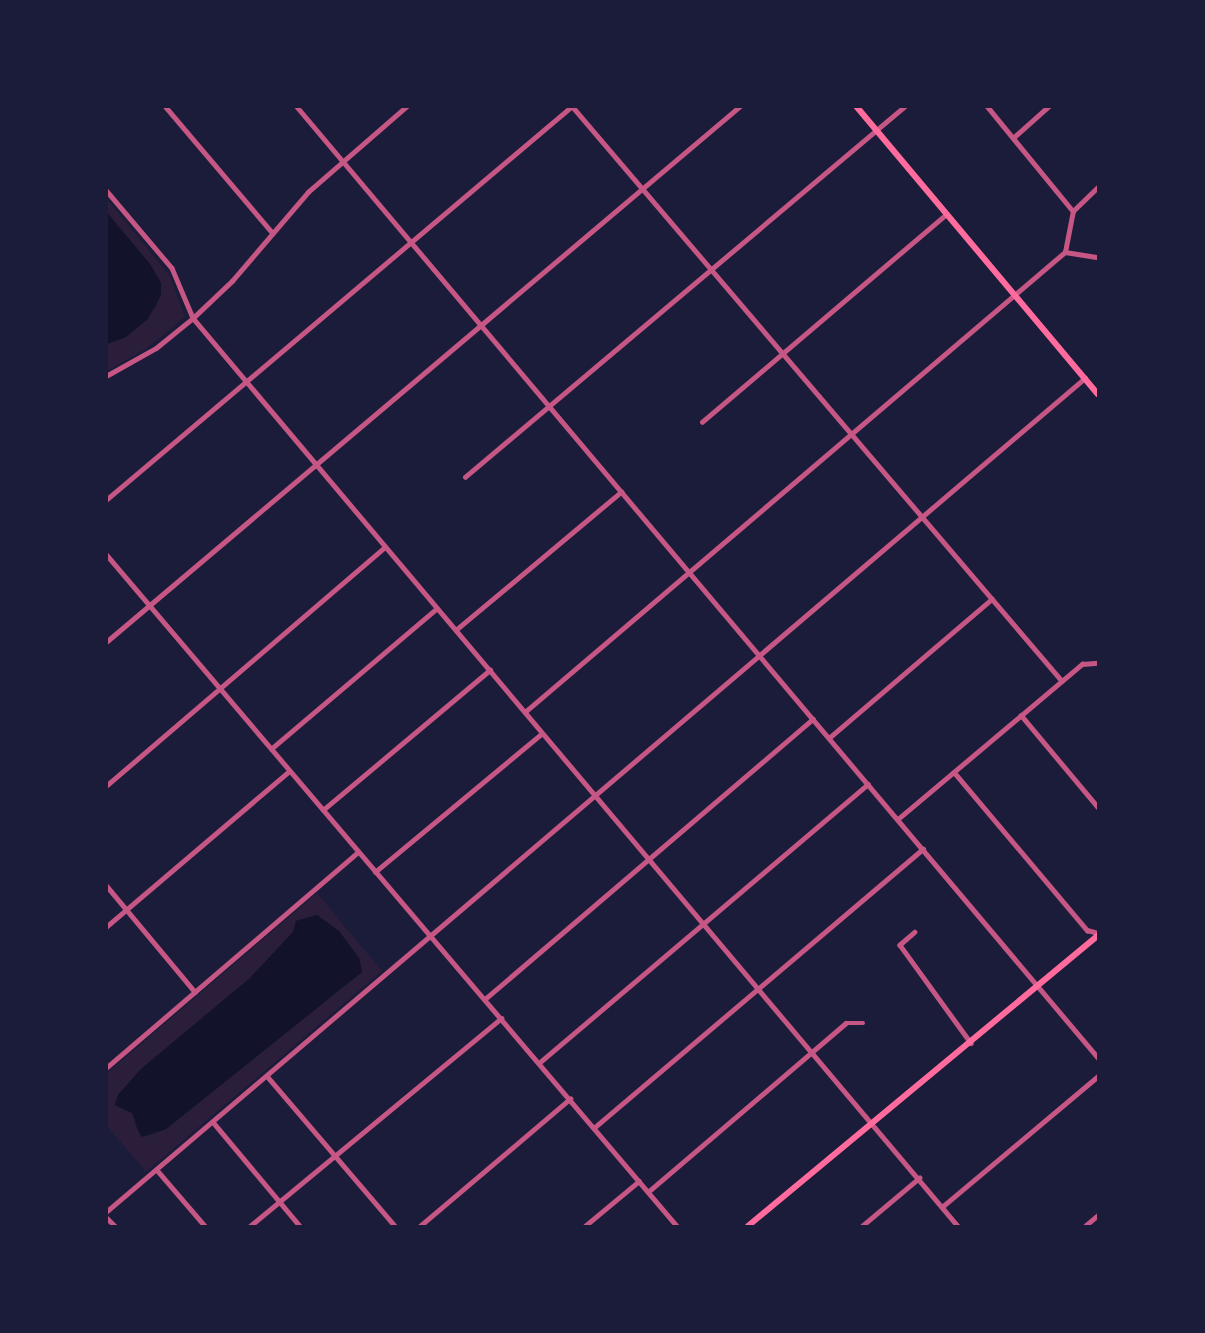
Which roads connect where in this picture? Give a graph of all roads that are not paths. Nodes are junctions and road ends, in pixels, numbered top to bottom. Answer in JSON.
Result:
{"nodes":[{"id":1,"x":165,"y":106,"type":"edge"},
{"id":2,"x":296,"y":106,"type":"edge"},
{"id":3,"x":407,"y":106,"type":"edge"},
{"id":4,"x":740,"y":106,"type":"edge"},
{"id":5,"x":856,"y":106,"type":"edge"},
{"id":6,"x":905,"y":106,"type":"edge"},
{"id":7,"x":987,"y":106,"type":"edge"},
{"id":8,"x":1049,"y":106,"type":"edge"},
{"id":9,"x":572,"y":107,"type":"edge"},
{"id":10,"x":876,"y":131,"type":"junction"},
{"id":11,"x":1013,"y":138,"type":"junction"},
{"id":12,"x":342,"y":161,"type":"junction"},
{"id":13,"x":1098,"y":187,"type":"edge"},
{"id":14,"x":643,"y":189,"type":"junction"},
{"id":15,"x":106,"y":190,"type":"edge"},
{"id":16,"x":1073,"y":211,"type":"junction"},
{"id":17,"x":946,"y":214,"type":"junction"},
{"id":18,"x":271,"y":231,"type":"junction"},
{"id":19,"x":411,"y":243,"type":"junction"},
{"id":20,"x":1065,"y":252,"type":"junction"},
{"id":21,"x":1098,"y":257,"type":"edge"},
{"id":22,"x":712,"y":270,"type":"junction"},
{"id":23,"x":1015,"y":295,"type":"junction"},
{"id":24,"x":193,"y":318,"type":"junction"},
{"id":25,"x":481,"y":326,"type":"junction"},
{"id":26,"x":784,"y":351,"type":"junction"},
{"id":27,"x":106,"y":376,"type":"edge"},
{"id":28,"x":1085,"y":378,"type":"junction"},
{"id":29,"x":247,"y":382,"type":"junction"},
{"id":30,"x":1098,"y":394,"type":"edge"},
{"id":31,"x":549,"y":407,"type":"junction"},
{"id":32,"x":702,"y":422,"type":"dead end"},
{"id":33,"x":853,"y":434,"type":"junction"},
{"id":34,"x":317,"y":465,"type":"junction"},
{"id":35,"x":465,"y":477,"type":"dead end"},
{"id":36,"x":621,"y":492,"type":"junction"},
{"id":37,"x":106,"y":500,"type":"edge"},
{"id":38,"x":922,"y":516,"type":"junction"},
{"id":39,"x":385,"y":547,"type":"junction"},
{"id":40,"x":106,"y":554,"type":"edge"},
{"id":41,"x":690,"y":572,"type":"junction"},
{"id":42,"x":992,"y":599,"type":"junction"},
{"id":43,"x":150,"y":605,"type":"junction"},
{"id":44,"x":436,"y":609,"type":"junction"},
{"id":45,"x":457,"y":629,"type":"junction"},
{"id":46,"x":106,"y":642,"type":"edge"},
{"id":47,"x":759,"y":656,"type":"junction"},
{"id":48,"x":1097,"y":662,"type":"edge"},
{"id":49,"x":490,"y":670,"type":"junction"},
{"id":50,"x":1062,"y":681,"type":"junction"},
{"id":51,"x":220,"y":688,"type":"junction"},
{"id":52,"x":525,"y":712,"type":"junction"},
{"id":53,"x":1021,"y":715,"type":"junction"},
{"id":54,"x":813,"y":719,"type":"junction"},
{"id":55,"x":541,"y":734,"type":"junction"},
{"id":56,"x":829,"y":738,"type":"junction"},
{"id":57,"x":271,"y":749,"type":"junction"},
{"id":58,"x":290,"y":771,"type":"junction"},
{"id":59,"x":954,"y":772,"type":"junction"},
{"id":60,"x":868,"y":784,"type":"junction"},
{"id":61,"x":106,"y":786,"type":"edge"},
{"id":62,"x":593,"y":795,"type":"junction"},
{"id":63,"x":1098,"y":807,"type":"edge"},
{"id":64,"x":323,"y":810,"type":"junction"},
{"id":65,"x":898,"y":819,"type":"junction"},
{"id":66,"x":922,"y":849,"type":"junction"},
{"id":67,"x":358,"y":852,"type":"junction"},
{"id":68,"x":648,"y":860,"type":"junction"},
{"id":69,"x":375,"y":872,"type":"junction"},
{"id":70,"x":106,"y":885,"type":"edge"},
{"id":71,"x":127,"y":909,"type":"junction"},
{"id":72,"x":703,"y":924,"type":"junction"},
{"id":73,"x":106,"y":927,"type":"edge"},
{"id":74,"x":915,"y":932,"type":"dead end"},
{"id":75,"x":430,"y":934,"type":"junction"},
{"id":76,"x":1098,"y":934,"type":"edge"},
{"id":77,"x":1038,"y":986,"type":"junction"},
{"id":78,"x":758,"y":988,"type":"junction"},
{"id":79,"x":195,"y":992,"type":"junction"},
{"id":80,"x":485,"y":999,"type":"junction"},
{"id":81,"x":501,"y":1018,"type":"junction"},
{"id":82,"x":863,"y":1023,"type":"dead end"},
{"id":83,"x":971,"y":1043,"type":"junction"},
{"id":84,"x":812,"y":1053,"type":"junction"},
{"id":85,"x":1098,"y":1058,"type":"edge"},
{"id":86,"x":539,"y":1063,"type":"junction"},
{"id":87,"x":106,"y":1068,"type":"edge"},
{"id":88,"x":267,"y":1076,"type":"junction"},
{"id":89,"x":1098,"y":1076,"type":"edge"},
{"id":90,"x":570,"y":1099,"type":"junction"},
{"id":91,"x":213,"y":1122,"type":"junction"},
{"id":92,"x":871,"y":1122,"type":"junction"},
{"id":93,"x":595,"y":1127,"type":"junction"},
{"id":94,"x":335,"y":1155,"type":"junction"},
{"id":95,"x":157,"y":1170,"type":"junction"},
{"id":96,"x":919,"y":1178,"type":"junction"},
{"id":97,"x":639,"y":1181,"type":"junction"},
{"id":98,"x":648,"y":1192,"type":"junction"},
{"id":99,"x":279,"y":1202,"type":"junction"},
{"id":100,"x":942,"y":1207,"type":"junction"},
{"id":101,"x":106,"y":1215,"type":"edge"},
{"id":102,"x":1098,"y":1215,"type":"edge"},
{"id":103,"x":115,"y":1227,"type":"edge"},
{"id":104,"x":205,"y":1227,"type":"edge"},
{"id":105,"x":250,"y":1227,"type":"edge"},
{"id":106,"x":300,"y":1227,"type":"edge"},
{"id":107,"x":395,"y":1227,"type":"edge"},
{"id":108,"x":420,"y":1227,"type":"edge"},
{"id":109,"x":585,"y":1227,"type":"edge"},
{"id":110,"x":677,"y":1227,"type":"edge"},
{"id":111,"x":748,"y":1227,"type":"edge"},
{"id":112,"x":862,"y":1227,"type":"edge"},
{"id":113,"x":958,"y":1227,"type":"edge"},
{"id":114,"x":1085,"y":1227,"type":"edge"}],
"edges":[{"from":1,"to":18,"type":"street"},
{"from":2,"to":12,"type":"street"},
{"from":3,"to":12,"type":"street"},
{"from":4,"to":14,"type":"street"},
{"from":5,"to":10,"type":"main road"},
{"from":6,"to":10,"type":"street"},
{"from":7,"to":11,"type":"street"},
{"from":8,"to":11,"type":"street"},
{"from":9,"to":14,"type":"street"},
{"from":9,"to":19,"type":"street"},
{"from":10,"to":17,"type":"main road"},
{"from":10,"to":22,"type":"street"},
{"from":11,"to":16,"type":"street"},
{"from":12,"to":18,"type":"street"},
{"from":12,"to":19,"type":"street"},
{"from":13,"to":16,"type":"street"},
{"from":14,"to":22,"type":"street"},
{"from":14,"to":25,"type":"street"},
{"from":15,"to":24,"type":"street"},
{"from":16,"to":20,"type":"street"},
{"from":17,"to":23,"type":"main road"},
{"from":17,"to":26,"type":"street"},
{"from":18,"to":24,"type":"street"},
{"from":19,"to":25,"type":"street"},
{"from":19,"to":29,"type":"street"},
{"from":20,"to":21,"type":"street"},
{"from":20,"to":23,"type":"street"},
{"from":22,"to":26,"type":"street"},
{"from":22,"to":31,"type":"street"},
{"from":23,"to":28,"type":"main road"},
{"from":23,"to":33,"type":"street"},
{"from":24,"to":27,"type":"street"},
{"from":24,"to":29,"type":"street"},
{"from":25,"to":31,"type":"street"},
{"from":25,"to":34,"type":"street"},
{"from":26,"to":32,"type":"street"},
{"from":26,"to":33,"type":"street"},
{"from":28,"to":30,"type":"main road"},
{"from":28,"to":38,"type":"street"},
{"from":29,"to":34,"type":"street"},
{"from":29,"to":37,"type":"street"},
{"from":31,"to":35,"type":"street"},
{"from":31,"to":36,"type":"street"},
{"from":33,"to":38,"type":"street"},
{"from":33,"to":41,"type":"street"},
{"from":34,"to":39,"type":"street"},
{"from":34,"to":43,"type":"street"},
{"from":36,"to":41,"type":"street"},
{"from":36,"to":45,"type":"street"},
{"from":38,"to":42,"type":"street"},
{"from":38,"to":47,"type":"street"},
{"from":39,"to":44,"type":"street"},
{"from":39,"to":51,"type":"street"},
{"from":40,"to":43,"type":"street"},
{"from":41,"to":47,"type":"street"},
{"from":41,"to":52,"type":"street"},
{"from":42,"to":50,"type":"street"},
{"from":42,"to":56,"type":"street"},
{"from":43,"to":46,"type":"street"},
{"from":43,"to":51,"type":"street"},
{"from":44,"to":45,"type":"street"},
{"from":44,"to":57,"type":"street"},
{"from":45,"to":49,"type":"street"},
{"from":47,"to":54,"type":"street"},
{"from":47,"to":62,"type":"street"},
{"from":48,"to":50,"type":"street"},
{"from":49,"to":52,"type":"street"},
{"from":49,"to":64,"type":"street"},
{"from":50,"to":53,"type":"street"},
{"from":51,"to":57,"type":"street"},
{"from":51,"to":61,"type":"street"},
{"from":52,"to":55,"type":"street"},
{"from":53,"to":59,"type":"street"},
{"from":53,"to":63,"type":"street"},
{"from":54,"to":56,"type":"street"},
{"from":54,"to":68,"type":"street"},
{"from":55,"to":62,"type":"street"},
{"from":55,"to":69,"type":"street"},
{"from":56,"to":60,"type":"street"},
{"from":57,"to":58,"type":"street"},
{"from":58,"to":64,"type":"street"},
{"from":58,"to":71,"type":"street"},
{"from":59,"to":65,"type":"street"},
{"from":59,"to":76,"type":"street"},
{"from":60,"to":65,"type":"street"},
{"from":60,"to":72,"type":"street"},
{"from":62,"to":68,"type":"street"},
{"from":62,"to":75,"type":"street"},
{"from":64,"to":67,"type":"street"},
{"from":65,"to":66,"type":"street"},
{"from":66,"to":77,"type":"street"},
{"from":66,"to":78,"type":"street"},
{"from":67,"to":69,"type":"street"},
{"from":67,"to":79,"type":"street"},
{"from":68,"to":72,"type":"street"},
{"from":68,"to":80,"type":"street"},
{"from":69,"to":75,"type":"street"},
{"from":70,"to":71,"type":"street"},
{"from":71,"to":73,"type":"street"},
{"from":71,"to":79,"type":"street"},
{"from":72,"to":78,"type":"street"},
{"from":72,"to":86,"type":"street"},
{"from":74,"to":83,"type":"street"},
{"from":75,"to":80,"type":"street"},
{"from":75,"to":88,"type":"street"},
{"from":76,"to":77,"type":"main road"},
{"from":77,"to":83,"type":"main road"},
{"from":77,"to":85,"type":"street"},
{"from":78,"to":84,"type":"street"},
{"from":78,"to":93,"type":"street"},
{"from":79,"to":87,"type":"street"},
{"from":80,"to":81,"type":"street"},
{"from":81,"to":86,"type":"street"},
{"from":81,"to":94,"type":"street"},
{"from":82,"to":84,"type":"street"},
{"from":83,"to":92,"type":"main road"},
{"from":84,"to":92,"type":"street"},
{"from":84,"to":98,"type":"street"},
{"from":86,"to":90,"type":"street"},
{"from":88,"to":91,"type":"street"},
{"from":88,"to":94,"type":"street"},
{"from":89,"to":100,"type":"street"},
{"from":90,"to":93,"type":"street"},
{"from":90,"to":108,"type":"street"},
{"from":91,"to":95,"type":"street"},
{"from":91,"to":99,"type":"street"},
{"from":92,"to":96,"type":"street"},
{"from":92,"to":111,"type":"main road"},
{"from":93,"to":97,"type":"street"},
{"from":94,"to":99,"type":"street"},
{"from":94,"to":107,"type":"street"},
{"from":95,"to":101,"type":"street"},
{"from":95,"to":104,"type":"street"},
{"from":96,"to":100,"type":"street"},
{"from":96,"to":112,"type":"street"},
{"from":97,"to":98,"type":"street"},
{"from":97,"to":109,"type":"street"},
{"from":98,"to":110,"type":"street"},
{"from":99,"to":105,"type":"street"},
{"from":99,"to":106,"type":"street"},
{"from":100,"to":113,"type":"street"},
{"from":101,"to":103,"type":"street"},
{"from":102,"to":114,"type":"street"}]}
